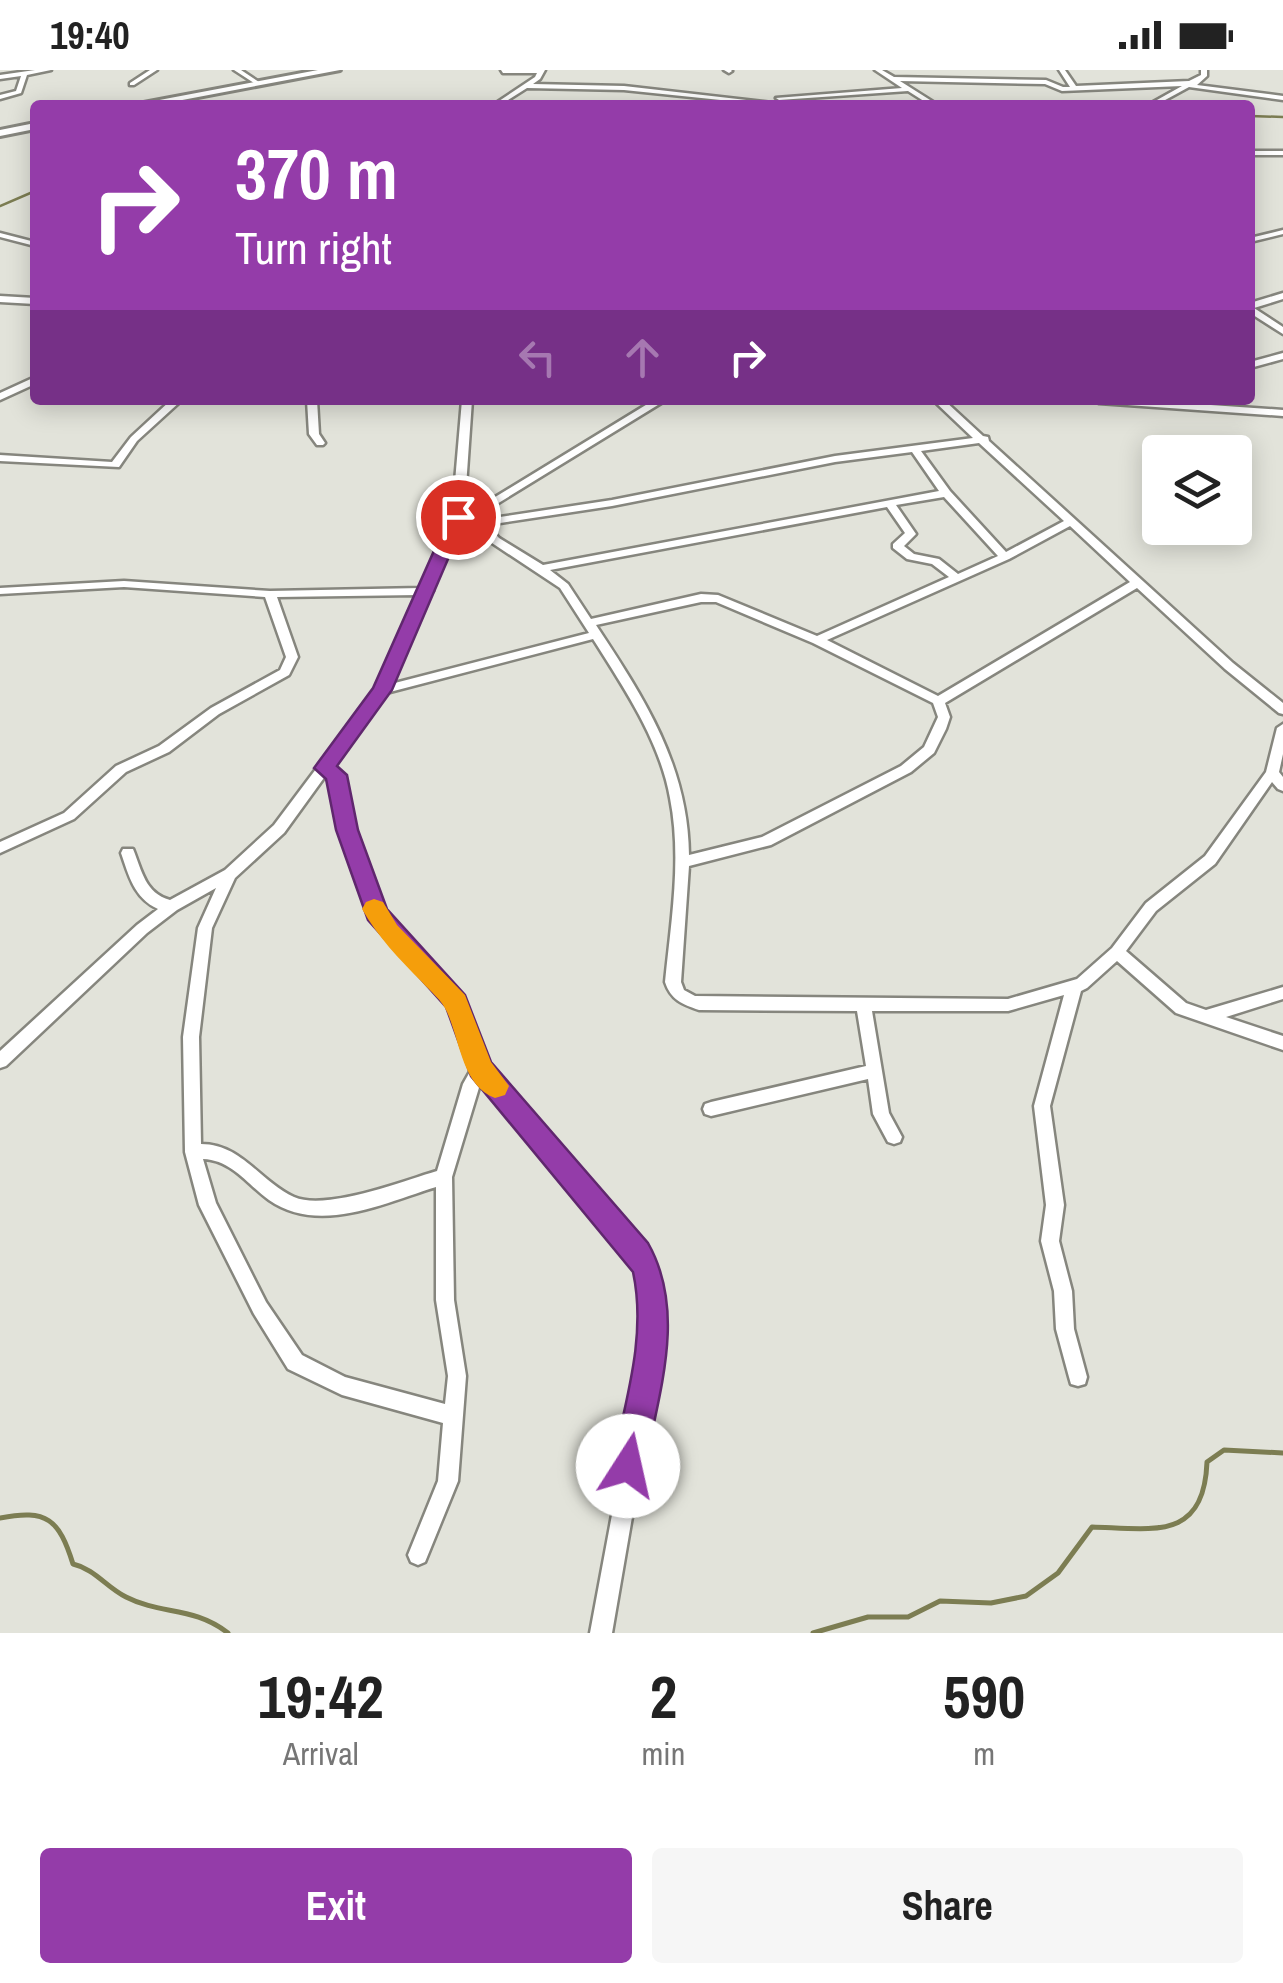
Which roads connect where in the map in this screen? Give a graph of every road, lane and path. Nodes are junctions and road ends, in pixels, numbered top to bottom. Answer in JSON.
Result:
{"nodes":[{"id":1,"x":48,"y":70,"type":"edge"},
{"id":2,"x":154,"y":70,"type":"edge"},
{"id":3,"x":237,"y":70,"type":"edge"},
{"id":4,"x":335,"y":70,"type":"edge"},
{"id":5,"x":542,"y":70,"type":"edge"},
{"id":6,"x":878,"y":70,"type":"edge"},
{"id":7,"x":1062,"y":70,"type":"edge"},
{"id":8,"x":1204,"y":70,"type":"edge"},
{"id":9,"x":503,"y":71,"type":"edge"},
{"id":10,"x":24,"y":75,"type":"junction"},
{"id":11,"x":0,"y":77,"type":"edge"},
{"id":12,"x":892,"y":79,"type":"junction"},
{"id":13,"x":256,"y":82,"type":"junction"},
{"id":14,"x":132,"y":84,"type":"dead end"},
{"id":15,"x":1194,"y":85,"type":"junction"},
{"id":16,"x":526,"y":86,"type":"junction"},
{"id":17,"x":1074,"y":88,"type":"junction"},
{"id":18,"x":909,"y":89,"type":"junction"},
{"id":19,"x":659,"y":91,"type":"junction"},
{"id":20,"x":0,"y":97,"type":"edge"},
{"id":21,"x":1283,"y":98,"type":"edge"},
{"id":22,"x":164,"y":100,"type":"edge"},
{"id":23,"x":504,"y":100,"type":"edge"},
{"id":24,"x":656,"y":100,"type":"edge"},
{"id":25,"x":718,"y":100,"type":"edge"},
{"id":26,"x":789,"y":100,"type":"edge"},
{"id":27,"x":927,"y":100,"type":"edge"},
{"id":28,"x":1162,"y":100,"type":"edge"},
{"id":29,"x":30,"y":127,"type":"edge"},
{"id":30,"x":0,"y":132,"type":"edge"},
{"id":31,"x":1255,"y":153,"type":"edge"},
{"id":32,"x":1283,"y":153,"type":"edge"},
{"id":33,"x":1255,"y":232,"type":"edge"},
{"id":34,"x":1283,"y":232,"type":"edge"},
{"id":35,"x":0,"y":235,"type":"edge"},
{"id":36,"x":1262,"y":236,"type":"junction"},
{"id":37,"x":1255,"y":238,"type":"edge"},
{"id":38,"x":30,"y":243,"type":"edge"},
{"id":39,"x":1283,"y":296,"type":"edge"},
{"id":40,"x":3,"y":300,"type":"edge"},
{"id":41,"x":30,"y":300,"type":"edge"},
{"id":42,"x":1255,"y":305,"type":"edge"},
{"id":43,"x":1255,"y":310,"type":"edge"},
{"id":44,"x":1283,"y":330,"type":"edge"},
{"id":45,"x":1283,"y":356,"type":"edge"},
{"id":46,"x":1255,"y":364,"type":"edge"},
{"id":47,"x":30,"y":382,"type":"edge"},
{"id":48,"x":0,"y":388,"type":"edge"},
{"id":49,"x":12,"y":388,"type":"junction"},
{"id":50,"x":0,"y":397,"type":"edge"},
{"id":51,"x":171,"y":405,"type":"edge"},
{"id":52,"x":312,"y":405,"type":"edge"},
{"id":53,"x":466,"y":405,"type":"edge"},
{"id":54,"x":653,"y":405,"type":"edge"},
{"id":55,"x":944,"y":405,"type":"edge"},
{"id":56,"x":1215,"y":405,"type":"edge"},
{"id":57,"x":1283,"y":413,"type":"edge"},
{"id":58,"x":985,"y":439,"type":"junction"},
{"id":59,"x":320,"y":443,"type":"dead end"},
{"id":60,"x":916,"y":451,"type":"junction"},
{"id":61,"x":0,"y":458,"type":"edge"},
{"id":62,"x":946,"y":494,"type":"junction"},
{"id":63,"x":890,"y":504,"type":"junction"},
{"id":64,"x":468,"y":519,"type":"junction"},
{"id":65,"x":1071,"y":521,"type":"junction"},
{"id":66,"x":1005,"y":557,"type":"junction"},
{"id":67,"x":544,"y":568,"type":"junction"},
{"id":68,"x":957,"y":578,"type":"junction"},
{"id":69,"x":1138,"y":582,"type":"junction"},
{"id":70,"x":0,"y":590,"type":"edge"},
{"id":71,"x":427,"y":591,"type":"junction"},
{"id":72,"x":270,"y":594,"type":"junction"},
{"id":73,"x":592,"y":629,"type":"junction"},
{"id":74,"x":818,"y":640,"type":"junction"},
{"id":75,"x":382,"y":690,"type":"junction"},
{"id":76,"x":938,"y":702,"type":"junction"},
{"id":77,"x":1283,"y":710,"type":"edge"},
{"id":78,"x":1283,"y":728,"type":"edge"},
{"id":79,"x":324,"y":768,"type":"junction"},
{"id":80,"x":1272,"y":774,"type":"junction"},
{"id":81,"x":1283,"y":786,"type":"edge"},
{"id":82,"x":0,"y":848,"type":"edge"},
{"id":83,"x":128,"y":854,"type":"dead end"},
{"id":84,"x":683,"y":862,"type":"junction"},
{"id":85,"x":230,"y":874,"type":"junction"},
{"id":86,"x":172,"y":906,"type":"junction"},
{"id":87,"x":1117,"y":952,"type":"junction"},
{"id":88,"x":1074,"y":987,"type":"junction"},
{"id":89,"x":1283,"y":992,"type":"edge"},
{"id":90,"x":864,"y":1006,"type":"junction"},
{"id":91,"x":1206,"y":1017,"type":"junction"},
{"id":92,"x":1283,"y":1043,"type":"edge"},
{"id":93,"x":0,"y":1061,"type":"edge"},
{"id":94,"x":480,"y":1068,"type":"junction"},
{"id":95,"x":874,"y":1071,"type":"junction"},
{"id":96,"x":711,"y":1109,"type":"dead end"},
{"id":97,"x":894,"y":1136,"type":"dead end"},
{"id":98,"x":193,"y":1152,"type":"junction"},
{"id":99,"x":444,"y":1178,"type":"junction"},
{"id":100,"x":1078,"y":1377,"type":"dead end"},
{"id":101,"x":453,"y":1416,"type":"junction"},
{"id":102,"x":418,"y":1555,"type":"dead end"},
{"id":103,"x":601,"y":1633,"type":"edge"}],
"edges":[{"from":1,"to":10,"type":"street"},
{"from":2,"to":14,"type":"street"},
{"from":3,"to":13,"type":"street"},
{"from":4,"to":13,"type":"highway"},
{"from":5,"to":9,"type":"street"},
{"from":5,"to":16,"type":"street"},
{"from":6,"to":12,"type":"street"},
{"from":7,"to":17,"type":"street"},
{"from":8,"to":15,"type":"street"},
{"from":10,"to":11,"type":"street"},
{"from":10,"to":20,"type":"street"},
{"from":12,"to":17,"type":"street"},
{"from":12,"to":18,"type":"street"},
{"from":13,"to":22,"type":"highway"},
{"from":15,"to":17,"type":"street"},
{"from":15,"to":21,"type":"street"},
{"from":15,"to":28,"type":"street"},
{"from":16,"to":19,"type":"street"},
{"from":16,"to":23,"type":"street"},
{"from":18,"to":26,"type":"street"},
{"from":18,"to":27,"type":"street"},
{"from":19,"to":24,"type":"street"},
{"from":19,"to":25,"type":"street"},
{"from":29,"to":30,"type":"highway"},
{"from":31,"to":32,"type":"street"},
{"from":33,"to":36,"type":"street"},
{"from":34,"to":36,"type":"street"},
{"from":35,"to":38,"type":"street"},
{"from":36,"to":37,"type":"street"},
{"from":39,"to":42,"type":"street"},
{"from":40,"to":41,"type":"street"},
{"from":43,"to":44,"type":"street"},
{"from":45,"to":46,"type":"street"},
{"from":47,"to":49,"type":"street"},
{"from":48,"to":49,"type":"street"},
{"from":49,"to":50,"type":"street"},
{"from":51,"to":61,"type":"street"},
{"from":52,"to":59,"type":"street"},
{"from":53,"to":64,"type":"street"},
{"from":54,"to":64,"type":"street"},
{"from":55,"to":58,"type":"street"},
{"from":56,"to":57,"type":"street"},
{"from":58,"to":60,"type":"street"},
{"from":58,"to":65,"type":"street"},
{"from":60,"to":62,"type":"street"},
{"from":60,"to":64,"type":"street"},
{"from":62,"to":63,"type":"street"},
{"from":62,"to":66,"type":"street"},
{"from":63,"to":67,"type":"street"},
{"from":63,"to":68,"type":"street"},
{"from":64,"to":67,"type":"street"},
{"from":64,"to":71,"type":"street"},
{"from":65,"to":66,"type":"street"},
{"from":65,"to":69,"type":"street"},
{"from":66,"to":68,"type":"street"},
{"from":67,"to":73,"type":"street"},
{"from":68,"to":74,"type":"street"},
{"from":69,"to":76,"type":"street"},
{"from":69,"to":77,"type":"street"},
{"from":70,"to":72,"type":"street"},
{"from":71,"to":72,"type":"street"},
{"from":71,"to":75,"type":"street"},
{"from":72,"to":82,"type":"street"},
{"from":73,"to":74,"type":"street"},
{"from":73,"to":75,"type":"street"},
{"from":73,"to":84,"type":"street"},
{"from":74,"to":76,"type":"street"},
{"from":75,"to":79,"type":"street"},
{"from":76,"to":84,"type":"street"},
{"from":78,"to":80,"type":"street"},
{"from":79,"to":85,"type":"street"},
{"from":79,"to":94,"type":"street"},
{"from":80,"to":81,"type":"street"},
{"from":80,"to":87,"type":"street"},
{"from":83,"to":86,"type":"street"},
{"from":84,"to":90,"type":"street"},
{"from":85,"to":86,"type":"street"},
{"from":85,"to":98,"type":"street"},
{"from":86,"to":93,"type":"street"},
{"from":87,"to":88,"type":"street"},
{"from":87,"to":91,"type":"street"},
{"from":88,"to":90,"type":"street"},
{"from":88,"to":100,"type":"street"},
{"from":89,"to":91,"type":"street"},
{"from":90,"to":95,"type":"street"},
{"from":91,"to":92,"type":"street"},
{"from":94,"to":99,"type":"street"},
{"from":94,"to":103,"type":"street"},
{"from":95,"to":96,"type":"street"},
{"from":95,"to":97,"type":"street"},
{"from":98,"to":99,"type":"street"},
{"from":98,"to":101,"type":"street"},
{"from":99,"to":101,"type":"street"},
{"from":101,"to":102,"type":"street"}]}
